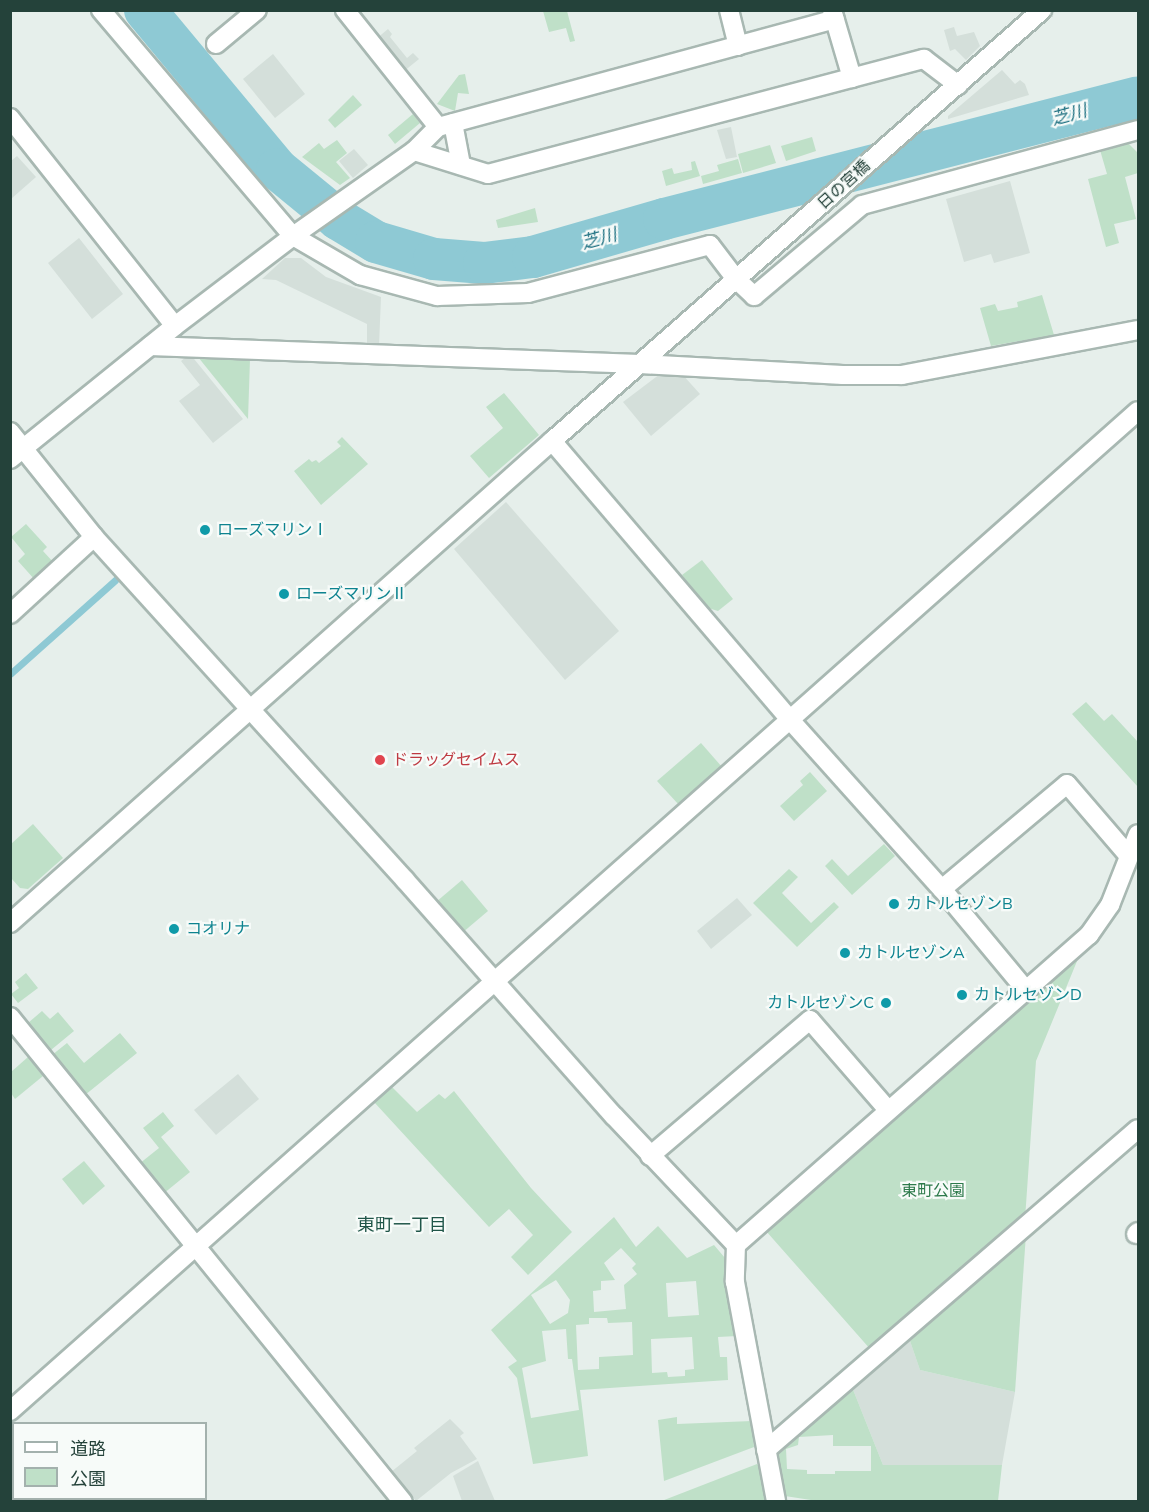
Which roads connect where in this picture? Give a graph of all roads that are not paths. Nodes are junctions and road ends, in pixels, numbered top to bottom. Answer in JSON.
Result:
{"nodes":[{"id":1,"x":101,"y":10,"type":"edge"},
{"id":2,"x":257,"y":10,"type":"edge"},
{"id":3,"x":345,"y":10,"type":"edge"},
{"id":4,"x":729,"y":10,"type":"edge"},
{"id":5,"x":1042,"y":10,"type":"edge"},
{"id":6,"x":833,"y":15,"type":"edge"},
{"id":7,"x":216,"y":44,"type":"dead end"},
{"id":8,"x":738,"y":46,"type":"junction"},
{"id":9,"x":852,"y":78,"type":"junction"},
{"id":10,"x":958,"y":85,"type":"junction"},
{"id":11,"x":10,"y":118,"type":"edge"},
{"id":12,"x":446,"y":125,"type":"junction"},
{"id":13,"x":1138,"y":130,"type":"edge"},
{"id":14,"x":414,"y":151,"type":"junction"},
{"id":15,"x":461,"y":165,"type":"junction"},
{"id":16,"x":298,"y":232,"type":"junction"},
{"id":17,"x":736,"y":279,"type":"junction"},
{"id":18,"x":175,"y":326,"type":"junction"},
{"id":19,"x":1138,"y":330,"type":"edge"},
{"id":20,"x":150,"y":346,"type":"junction"},
{"id":21,"x":640,"y":363,"type":"junction"},
{"id":22,"x":1138,"y":411,"type":"edge"},
{"id":23,"x":10,"y":432,"type":"edge"},
{"id":24,"x":552,"y":441,"type":"junction"},
{"id":25,"x":17,"y":453,"type":"edge"},
{"id":26,"x":94,"y":537,"type":"junction"},
{"id":27,"x":10,"y":614,"type":"edge"},
{"id":28,"x":250,"y":709,"type":"junction"},
{"id":29,"x":791,"y":721,"type":"junction"},
{"id":30,"x":1138,"y":834,"type":"edge"},
{"id":31,"x":1129,"y":856,"type":"junction"},
{"id":32,"x":942,"y":889,"type":"junction"},
{"id":33,"x":10,"y":923,"type":"edge"},
{"id":34,"x":495,"y":984,"type":"junction"},
{"id":35,"x":1026,"y":990,"type":"junction"},
{"id":36,"x":10,"y":1017,"type":"edge"},
{"id":37,"x":888,"y":1110,"type":"junction"},
{"id":38,"x":1138,"y":1130,"type":"edge"},
{"id":39,"x":650,"y":1156,"type":"junction"},
{"id":40,"x":736,"y":1245,"type":"junction"},
{"id":41,"x":195,"y":1246,"type":"junction"},
{"id":42,"x":10,"y":1411,"type":"edge"},
{"id":43,"x":766,"y":1450,"type":"junction"},
{"id":44,"x":403,"y":1502,"type":"edge"},
{"id":45,"x":776,"y":1502,"type":"edge"}],
"edges":[{"from":1,"to":16,"type":"street"},
{"from":2,"to":7,"type":"street"},
{"from":3,"to":12,"type":"street"},
{"from":4,"to":8,"type":"street"},
{"from":5,"to":10,"type":"street","name":"日の宮橋"},
{"from":6,"to":8,"type":"street"},
{"from":6,"to":9,"type":"street"},
{"from":8,"to":12,"type":"street"},
{"from":9,"to":10,"type":"street"},
{"from":9,"to":15,"type":"street"},
{"from":10,"to":17,"type":"street","name":"日の宮橋"},
{"from":11,"to":18,"type":"street"},
{"from":12,"to":14,"type":"street"},
{"from":12,"to":15,"type":"street"},
{"from":13,"to":17,"type":"street"},
{"from":14,"to":15,"type":"street"},
{"from":14,"to":16,"type":"street"},
{"from":16,"to":17,"type":"street"},
{"from":16,"to":18,"type":"street"},
{"from":17,"to":21,"type":"street","name":"日の宮橋"},
{"from":18,"to":20,"type":"street"},
{"from":19,"to":21,"type":"street"},
{"from":20,"to":21,"type":"street"},
{"from":20,"to":25,"type":"street"},
{"from":21,"to":24,"type":"street","name":"日の宮橋"},
{"from":22,"to":29,"type":"street"},
{"from":23,"to":25,"type":"street"},
{"from":24,"to":28,"type":"street","name":"日の宮橋"},
{"from":24,"to":29,"type":"street"},
{"from":25,"to":26,"type":"street"},
{"from":26,"to":27,"type":"street"},
{"from":26,"to":28,"type":"street"},
{"from":28,"to":33,"type":"street","name":"日の宮橋"},
{"from":28,"to":34,"type":"street"},
{"from":29,"to":32,"type":"street"},
{"from":29,"to":34,"type":"street"},
{"from":30,"to":31,"type":"street"},
{"from":31,"to":32,"type":"street"},
{"from":31,"to":35,"type":"street"},
{"from":32,"to":35,"type":"street"},
{"from":34,"to":39,"type":"street"},
{"from":34,"to":41,"type":"street"},
{"from":35,"to":37,"type":"street"},
{"from":36,"to":41,"type":"street"},
{"from":37,"to":39,"type":"street"},
{"from":37,"to":40,"type":"street"},
{"from":38,"to":43,"type":"street"},
{"from":39,"to":40,"type":"street"},
{"from":40,"to":43,"type":"street"},
{"from":41,"to":42,"type":"street"},
{"from":41,"to":44,"type":"street"},
{"from":43,"to":45,"type":"street"}]}
